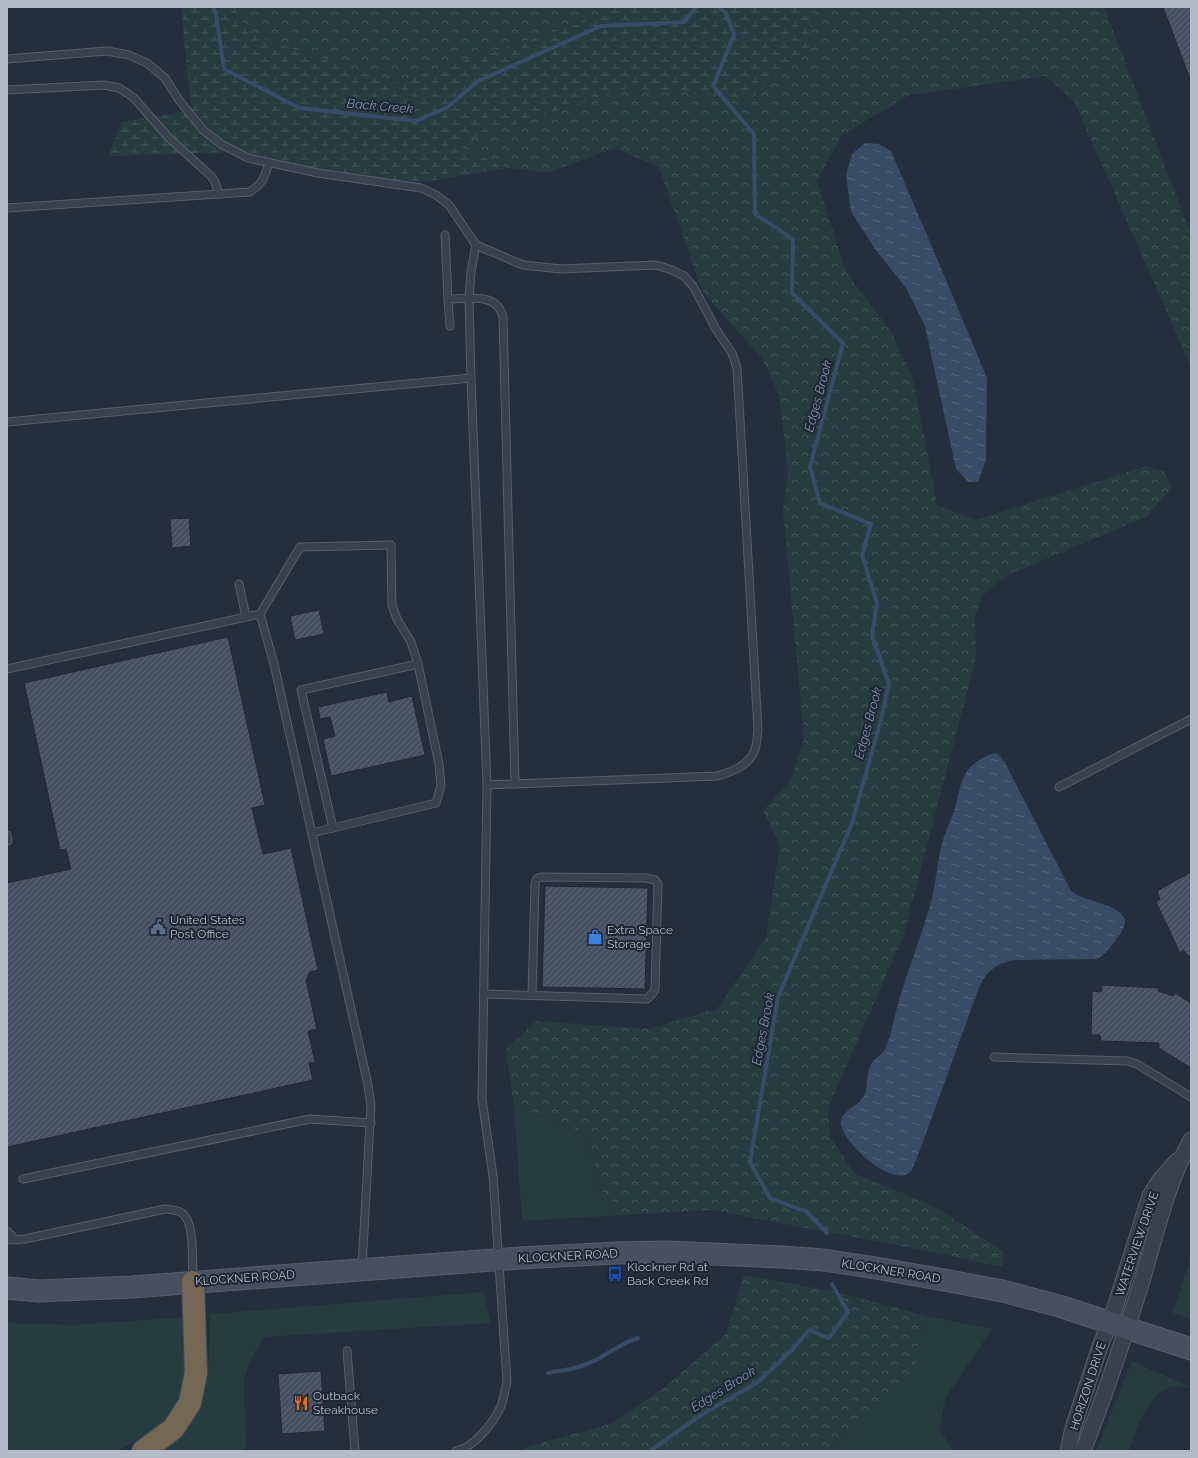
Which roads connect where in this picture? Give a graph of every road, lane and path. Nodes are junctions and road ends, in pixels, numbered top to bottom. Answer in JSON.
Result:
{"nodes":[{"id":1,"x":7,"y":59,"type":"edge"},
{"id":2,"x":7,"y":90,"type":"edge"},
{"id":3,"x":269,"y":163,"type":"junction"},
{"id":4,"x":219,"y":194,"type":"junction"},
{"id":5,"x":7,"y":208,"type":"edge"},
{"id":6,"x":445,"y":235,"type":"dead end"},
{"id":7,"x":476,"y":245,"type":"junction"},
{"id":8,"x":448,"y":299,"type":"junction"},
{"id":9,"x":469,"y":299,"type":"junction"},
{"id":10,"x":450,"y":326,"type":"dead end"},
{"id":11,"x":472,"y":378,"type":"junction"},
{"id":12,"x":7,"y":422,"type":"edge"},
{"id":13,"x":239,"y":584,"type":"dead end"},
{"id":14,"x":260,"y":614,"type":"junction"},
{"id":15,"x":246,"y":618,"type":"junction"},
{"id":16,"x":418,"y":664,"type":"junction"},
{"id":17,"x":7,"y":669,"type":"edge"},
{"id":18,"x":1191,"y":719,"type":"edge"},
{"id":19,"x":515,"y":784,"type":"junction"},
{"id":20,"x":487,"y":785,"type":"junction"},
{"id":21,"x":1060,"y":787,"type":"dead end"},
{"id":22,"x":333,"y":828,"type":"junction"},
{"id":23,"x":312,"y":833,"type":"junction"},
{"id":24,"x":484,"y":994,"type":"junction"},
{"id":25,"x":532,"y":994,"type":"junction"},
{"id":26,"x":994,"y":1057,"type":"dead end"},
{"id":27,"x":1191,"y":1097,"type":"edge"},
{"id":28,"x":371,"y":1123,"type":"junction"},
{"id":29,"x":1188,"y":1145,"type":"edge"},
{"id":30,"x":23,"y":1180,"type":"dead end"},
{"id":31,"x":7,"y":1231,"type":"edge"},
{"id":32,"x":7,"y":1240,"type":"edge"},
{"id":33,"x":16,"y":1240,"type":"junction"},
{"id":34,"x":498,"y":1260,"type":"junction"},
{"id":35,"x":362,"y":1269,"type":"junction"},
{"id":36,"x":193,"y":1282,"type":"junction"},
{"id":37,"x":7,"y":1288,"type":"edge"},
{"id":38,"x":1119,"y":1326,"type":"junction"},
{"id":39,"x":1191,"y":1349,"type":"edge"},
{"id":40,"x":347,"y":1350,"type":"dead end"},
{"id":41,"x":143,"y":1451,"type":"edge"},
{"id":42,"x":355,"y":1451,"type":"edge"},
{"id":43,"x":456,"y":1451,"type":"edge"},
{"id":44,"x":1068,"y":1451,"type":"edge"},
{"id":45,"x":1083,"y":1451,"type":"edge"}],
"edges":[{"from":1,"to":3,"type":"lane"},
{"from":2,"to":4,"type":"lane"},
{"from":3,"to":4,"type":"lane"},
{"from":3,"to":7,"type":"lane"},
{"from":4,"to":5,"type":"lane"},
{"from":6,"to":8,"type":"lane"},
{"from":7,"to":9,"type":"lane"},
{"from":7,"to":19,"type":"lane"},
{"from":8,"to":9,"type":"lane"},
{"from":8,"to":10,"type":"lane"},
{"from":9,"to":11,"type":"lane"},
{"from":9,"to":19,"type":"lane"},
{"from":11,"to":12,"type":"lane"},
{"from":11,"to":20,"type":"lane"},
{"from":13,"to":15,"type":"lane"},
{"from":14,"to":15,"type":"lane"},
{"from":14,"to":16,"type":"lane"},
{"from":14,"to":23,"type":"lane"},
{"from":15,"to":17,"type":"lane"},
{"from":16,"to":22,"type":"lane"},
{"from":16,"to":22,"type":"lane"},
{"from":18,"to":21,"type":"lane"},
{"from":19,"to":20,"type":"lane"},
{"from":20,"to":24,"type":"lane"},
{"from":22,"to":23,"type":"lane"},
{"from":23,"to":28,"type":"lane"},
{"from":24,"to":25,"type":"lane"},
{"from":24,"to":34,"type":"lane"},
{"from":25,"to":25,"type":"lane"},
{"from":26,"to":27,"type":"lane"},
{"from":28,"to":30,"type":"lane"},
{"from":28,"to":35,"type":"lane"},
{"from":29,"to":38,"type":"street","name":"WATERVIEW DRIVE"},
{"from":31,"to":33,"type":"lane"},
{"from":32,"to":33,"type":"lane"},
{"from":33,"to":36,"type":"lane"},
{"from":34,"to":35,"type":"main road","name":"KLOCKNER ROAD"},
{"from":34,"to":38,"type":"main road","name":"KLOCKNER ROAD"},
{"from":34,"to":43,"type":"lane"},
{"from":35,"to":36,"type":"main road","name":"KLOCKNER ROAD"},
{"from":36,"to":37,"type":"main road","name":"KLOCKNER ROAD"},
{"from":36,"to":41,"type":"highway"},
{"from":38,"to":39,"type":"main road","name":"KLOCKNER ROAD"},
{"from":38,"to":44,"type":"street","name":"HORIZON DRIVE"},
{"from":38,"to":45,"type":"street","name":"HORIZON DRIVE"},
{"from":40,"to":42,"type":"lane"}]}
